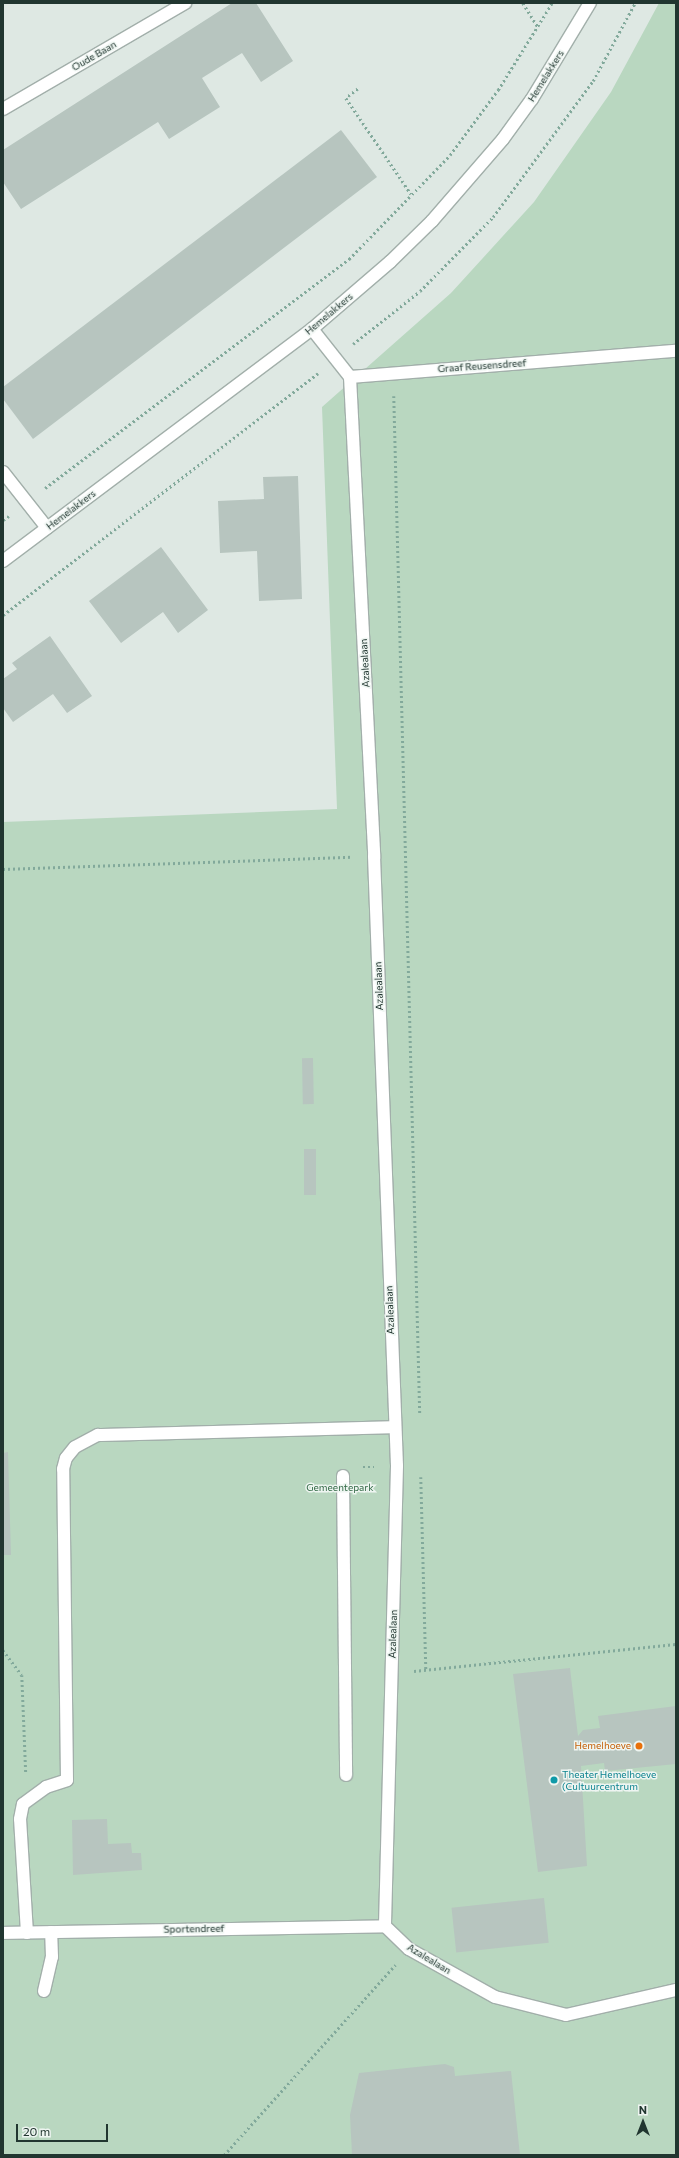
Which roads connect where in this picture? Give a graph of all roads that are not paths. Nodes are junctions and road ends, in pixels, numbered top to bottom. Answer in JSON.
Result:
{"nodes":[{"id":1,"x":184,"y":3,"type":"edge"},
{"id":2,"x":590,"y":3,"type":"edge"},
{"id":3,"x":3,"y":108,"type":"edge"},
{"id":4,"x":312,"y":329,"type":"junction"},
{"id":5,"x":676,"y":351,"type":"edge"},
{"id":6,"x":350,"y":377,"type":"junction"},
{"id":7,"x":3,"y":472,"type":"edge"},
{"id":8,"x":47,"y":528,"type":"junction"},
{"id":9,"x":3,"y":561,"type":"edge"},
{"id":10,"x":394,"y":1427,"type":"junction"},
{"id":11,"x":343,"y":1476,"type":"road end"},
{"id":12,"x":346,"y":1775,"type":"dead end"},
{"id":13,"x":385,"y":1926,"type":"junction"},
{"id":14,"x":51,"y":1932,"type":"junction"},
{"id":15,"x":27,"y":1933,"type":"junction"},
{"id":16,"x":3,"y":1934,"type":"edge"},
{"id":17,"x":676,"y":1990,"type":"edge"},
{"id":18,"x":44,"y":1991,"type":"dead end"}],
"edges":[{"from":1,"to":3,"type":"street","name":"Oude Baan"},
{"from":2,"to":4,"type":"street","name":"Hemelakkers"},
{"from":4,"to":6,"type":"street"},
{"from":4,"to":8,"type":"street","name":"Hemelakkers"},
{"from":5,"to":6,"type":"street","name":"Graaf Reusensdreef"},
{"from":6,"to":10,"type":"street","name":"Azalealaan"},
{"from":7,"to":8,"type":"street"},
{"from":8,"to":9,"type":"street","name":"Hemelakkers"},
{"from":10,"to":13,"type":"street","name":"Azalealaan"},
{"from":10,"to":15,"type":"street"},
{"from":11,"to":12,"type":"street"},
{"from":13,"to":14,"type":"street","name":"Sportendreef"},
{"from":13,"to":17,"type":"street","name":"Azalealaan"},
{"from":14,"to":15,"type":"street","name":"Sportendreef"},
{"from":14,"to":18,"type":"street"},
{"from":15,"to":16,"type":"street","name":"Sportendreef"}]}
